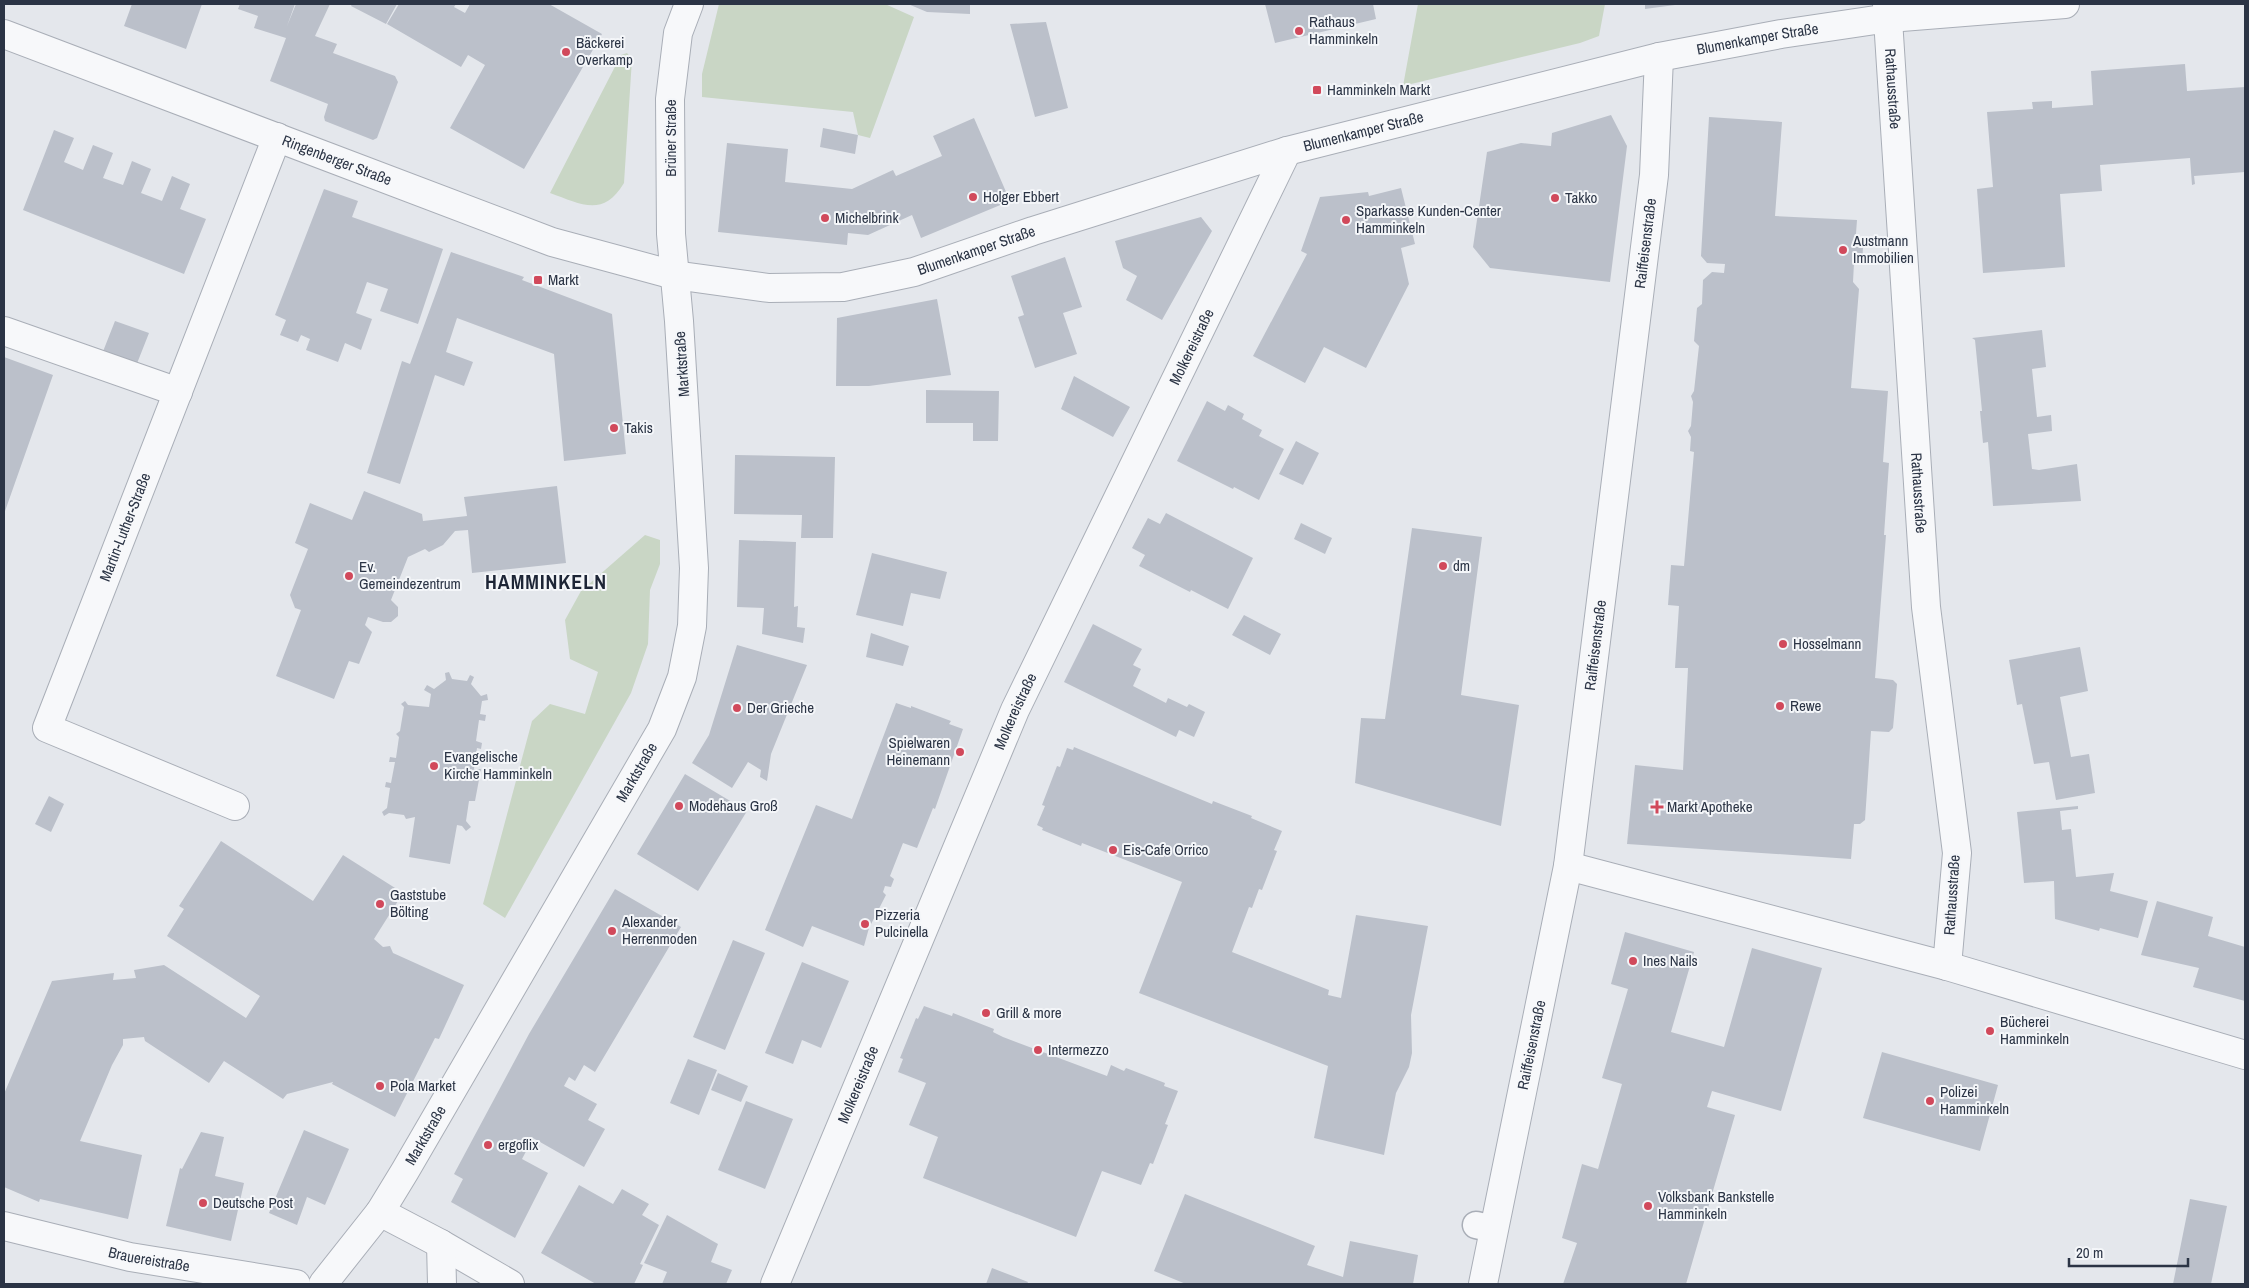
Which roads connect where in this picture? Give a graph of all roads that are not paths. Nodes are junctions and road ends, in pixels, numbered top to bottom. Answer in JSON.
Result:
{"nodes":[{"id":1,"x":689,"y":4,"type":"edge"},
{"id":2,"x":2065,"y":4,"type":"edge"},
{"id":3,"x":1888,"y":11,"type":"edge"},
{"id":4,"x":4,"y":34,"type":"edge"},
{"id":5,"x":1659,"y":57,"type":"junction"},
{"id":6,"x":277,"y":137,"type":"junction"},
{"id":7,"x":1287,"y":151,"type":"junction"},
{"id":8,"x":674,"y":275,"type":"junction"},
{"id":9,"x":4,"y":331,"type":"edge"},
{"id":10,"x":178,"y":392,"type":"junction"},
{"id":11,"x":235,"y":806,"type":"dead end"},
{"id":12,"x":1568,"y":866,"type":"junction"},
{"id":13,"x":1947,"y":966,"type":"junction"},
{"id":14,"x":2245,"y":1055,"type":"edge"},
{"id":15,"x":380,"y":1212,"type":"junction"},
{"id":16,"x":4,"y":1226,"type":"edge"},
{"id":17,"x":441,"y":1244,"type":"junction"},
{"id":18,"x":296,"y":1284,"type":"edge"},
{"id":19,"x":323,"y":1284,"type":"edge"},
{"id":20,"x":442,"y":1284,"type":"edge"},
{"id":21,"x":510,"y":1284,"type":"edge"},
{"id":22,"x":776,"y":1284,"type":"edge"},
{"id":23,"x":1483,"y":1284,"type":"edge"}],
"edges":[{"from":1,"to":8,"type":"street","name":"Brüner Straße"},
{"from":2,"to":3,"type":"street","name":"Blumenkamper Straße"},
{"from":3,"to":5,"type":"street","name":"Blumenkamper Straße"},
{"from":3,"to":13,"type":"street","name":"Rathausstraße"},
{"from":4,"to":6,"type":"street","name":"Ringenberger Straße"},
{"from":5,"to":7,"type":"street","name":"Blumenkamper Straße"},
{"from":5,"to":12,"type":"street","name":"Raiffeisenstraße"},
{"from":6,"to":8,"type":"street","name":"Ringenberger Straße"},
{"from":6,"to":10,"type":"street","name":"Martin-Luther-Straße"},
{"from":7,"to":8,"type":"street","name":"Blumenkamper Straße"},
{"from":7,"to":22,"type":"street","name":"Molkereistraße"},
{"from":8,"to":15,"type":"street","name":"Marktstraße"},
{"from":9,"to":10,"type":"street"},
{"from":10,"to":11,"type":"street","name":"Martin-Luther-Straße"},
{"from":12,"to":13,"type":"street"},
{"from":12,"to":23,"type":"street","name":"Raiffeisenstraße"},
{"from":13,"to":14,"type":"street"},
{"from":15,"to":17,"type":"street"},
{"from":15,"to":19,"type":"street","name":"Marktstraße"},
{"from":16,"to":18,"type":"street","name":"Brauereistraße"},
{"from":17,"to":20,"type":"street"},
{"from":17,"to":21,"type":"street"}]}
